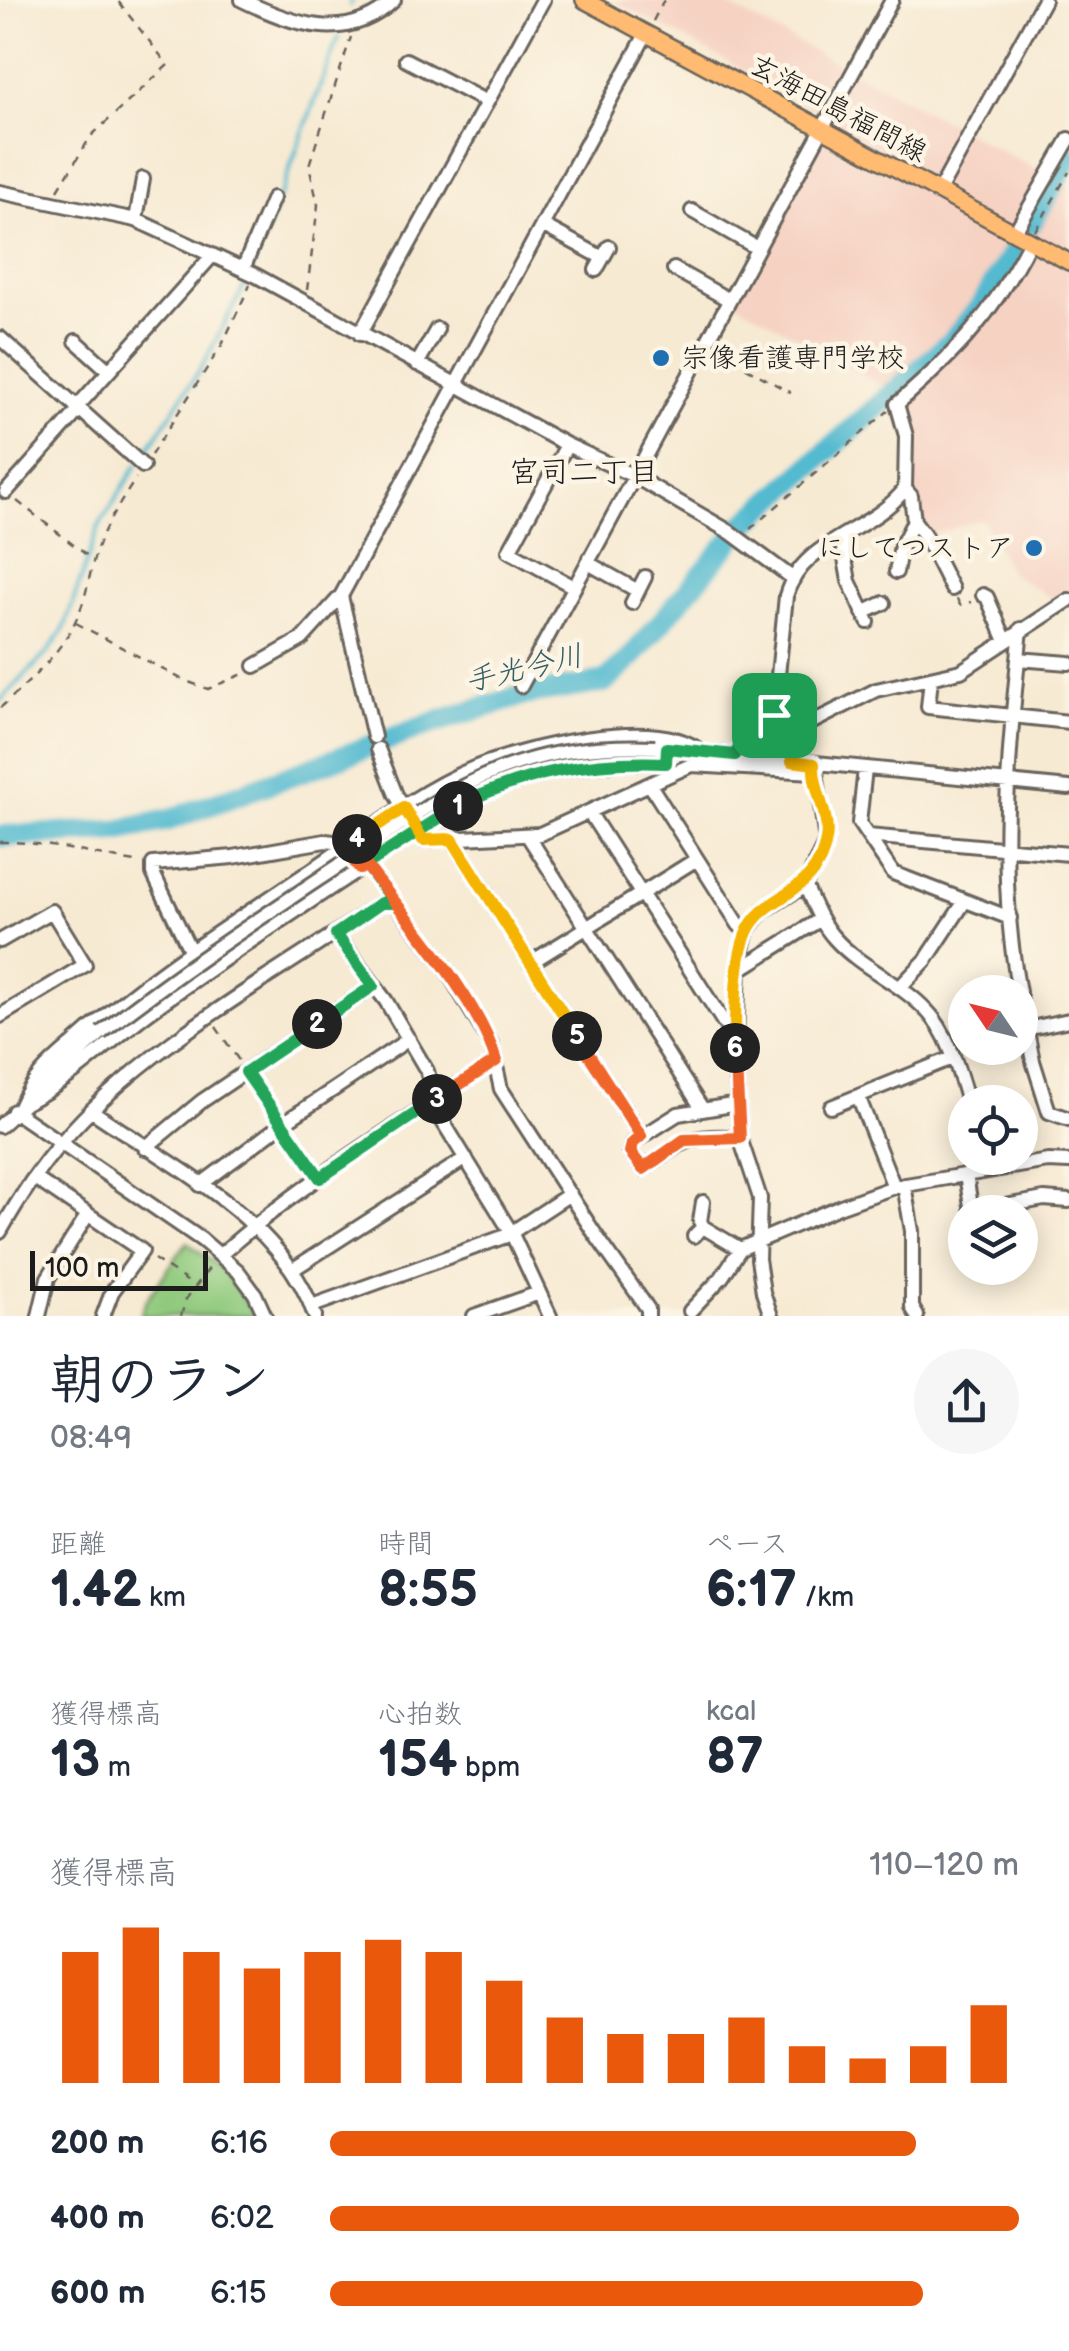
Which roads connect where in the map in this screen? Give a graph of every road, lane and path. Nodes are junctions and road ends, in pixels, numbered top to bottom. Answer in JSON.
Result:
{"nodes":[{"id":1,"x":117,"y":0,"type":"edge"},
{"id":2,"x":242,"y":0,"type":"edge"},
{"id":3,"x":394,"y":0,"type":"edge"},
{"id":4,"x":543,"y":0,"type":"edge"},
{"id":5,"x":584,"y":0,"type":"edge"},
{"id":6,"x":664,"y":0,"type":"edge"},
{"id":7,"x":892,"y":0,"type":"edge"},
{"id":8,"x":1044,"y":0,"type":"edge"},
{"id":9,"x":348,"y":24,"type":"junction"},
{"id":10,"x":646,"y":34,"type":"junction"},
{"id":11,"x":406,"y":60,"type":"dead end"},
{"id":12,"x":487,"y":102,"type":"junction"},
{"id":13,"x":822,"y":129,"type":"junction"},
{"id":14,"x":1069,"y":139,"type":"edge"},
{"id":15,"x":1069,"y":172,"type":"edge"},
{"id":16,"x":143,"y":179,"type":"dead end"},
{"id":17,"x":939,"y":191,"type":"junction"},
{"id":18,"x":0,"y":192,"type":"edge"},
{"id":19,"x":273,"y":198,"type":"dead end"},
{"id":20,"x":49,"y":204,"type":"junction"},
{"id":21,"x":692,"y":211,"type":"dead end"},
{"id":22,"x":136,"y":220,"type":"junction"},
{"id":23,"x":542,"y":225,"type":"junction"},
{"id":24,"x":1022,"y":236,"type":"junction"},
{"id":25,"x":756,"y":248,"type":"junction"},
{"id":26,"x":212,"y":256,"type":"junction"},
{"id":27,"x":603,"y":258,"type":"dead end"},
{"id":28,"x":1069,"y":262,"type":"edge"},
{"id":29,"x":674,"y":269,"type":"dead end"},
{"id":30,"x":249,"y":272,"type":"junction"},
{"id":31,"x":729,"y":300,"type":"junction"},
{"id":32,"x":305,"y":302,"type":"junction"},
{"id":33,"x":437,"y":329,"type":"dead end"},
{"id":34,"x":360,"y":334,"type":"junction"},
{"id":35,"x":0,"y":338,"type":"edge"},
{"id":36,"x":76,"y":341,"type":"dead end"},
{"id":37,"x":704,"y":345,"type":"junction"},
{"id":38,"x":418,"y":364,"type":"junction"},
{"id":39,"x":108,"y":370,"type":"junction"},
{"id":40,"x":455,"y":384,"type":"junction"},
{"id":41,"x":791,"y":393,"type":"dead end"},
{"id":42,"x":897,"y":404,"type":"junction"},
{"id":43,"x":78,"y":409,"type":"junction"},
{"id":44,"x":567,"y":445,"type":"junction"},
{"id":45,"x":144,"y":466,"type":"junction"},
{"id":46,"x":634,"y":476,"type":"junction"},
{"id":47,"x":905,"y":489,"type":"junction"},
{"id":48,"x":6,"y":492,"type":"joint"},
{"id":49,"x":914,"y":521,"type":"junction"},
{"id":50,"x":734,"y":536,"type":"junction"},
{"id":51,"x":842,"y":537,"type":"junction"},
{"id":52,"x":94,"y":560,"type":"junction"},
{"id":53,"x":588,"y":563,"type":"junction"},
{"id":54,"x":896,"y":572,"type":"dead end"},
{"id":55,"x":645,"y":577,"type":"dead end"},
{"id":56,"x":791,"y":577,"type":"junction"},
{"id":57,"x":574,"y":587,"type":"junction"},
{"id":58,"x":952,"y":589,"type":"joint"},
{"id":59,"x":983,"y":595,"type":"joint"},
{"id":60,"x":341,"y":596,"type":"junction"},
{"id":61,"x":1069,"y":600,"type":"edge"},
{"id":62,"x":884,"y":603,"type":"dead end"},
{"id":63,"x":74,"y":622,"type":"junction"},
{"id":64,"x":1021,"y":629,"type":"junction"},
{"id":65,"x":1005,"y":639,"type":"junction"},
{"id":66,"x":1018,"y":659,"type":"junction"},
{"id":67,"x":1069,"y":663,"type":"edge"},
{"id":68,"x":256,"y":666,"type":"joint"},
{"id":69,"x":930,"y":680,"type":"junction"},
{"id":70,"x":520,"y":686,"type":"dead end"},
{"id":71,"x":0,"y":708,"type":"edge"},
{"id":72,"x":774,"y":715,"type":"junction"},
{"id":73,"x":1012,"y":716,"type":"junction"},
{"id":74,"x":1069,"y":722,"type":"edge"},
{"id":75,"x":789,"y":734,"type":"junction"},
{"id":76,"x":701,"y":752,"type":"junction"},
{"id":77,"x":662,"y":753,"type":"junction"},
{"id":78,"x":735,"y":755,"type":"junction"},
{"id":79,"x":792,"y":761,"type":"junction"},
{"id":80,"x":814,"y":768,"type":"junction"},
{"id":81,"x":865,"y":769,"type":"junction"},
{"id":82,"x":664,"y":779,"type":"junction"},
{"id":83,"x":1006,"y":782,"type":"junction"},
{"id":84,"x":650,"y":785,"type":"junction"},
{"id":85,"x":1069,"y":788,"type":"edge"},
{"id":86,"x":404,"y":808,"type":"junction"},
{"id":87,"x":589,"y":812,"type":"junction"},
{"id":88,"x":418,"y":831,"type":"junction"},
{"id":89,"x":528,"y":836,"type":"junction"},
{"id":90,"x":868,"y":836,"type":"junction"},
{"id":91,"x":452,"y":839,"type":"junction"},
{"id":92,"x":0,"y":842,"type":"edge"},
{"id":93,"x":344,"y":848,"type":"junction"},
{"id":94,"x":1006,"y":848,"type":"junction"},
{"id":95,"x":1069,"y":854,"type":"edge"},
{"id":96,"x":697,"y":859,"type":"junction"},
{"id":97,"x":153,"y":864,"type":"junction"},
{"id":98,"x":363,"y":867,"type":"junction"},
{"id":99,"x":804,"y":885,"type":"junction"},
{"id":100,"x":642,"y":894,"type":"junction"},
{"id":101,"x":965,"y":901,"type":"junction"},
{"id":102,"x":394,"y":903,"type":"junction"},
{"id":103,"x":1010,"y":918,"type":"junction"},
{"id":104,"x":821,"y":919,"type":"junction"},
{"id":105,"x":586,"y":928,"type":"junction"},
{"id":106,"x":747,"y":931,"type":"junction"},
{"id":107,"x":336,"y":934,"type":"junction"},
{"id":108,"x":0,"y":941,"type":"edge"},
{"id":109,"x":190,"y":952,"type":"junction"},
{"id":110,"x":530,"y":963,"type":"junction"},
{"id":111,"x":739,"y":970,"type":"junction"},
{"id":112,"x":1017,"y":975,"type":"edge"},
{"id":113,"x":373,"y":986,"type":"junction"},
{"id":114,"x":900,"y":987,"type":"junction"},
{"id":115,"x":0,"y":1016,"type":"edge"},
{"id":116,"x":210,"y":1018,"type":"junction"},
{"id":117,"x":1069,"y":1020,"type":"edge"},
{"id":118,"x":1038,"y":1026,"type":"edge"},
{"id":119,"x":735,"y":1033,"type":"junction"},
{"id":120,"x":409,"y":1039,"type":"junction"},
{"id":121,"x":948,"y":1050,"type":"edge"},
{"id":122,"x":948,"y":1060,"type":"edge"},
{"id":123,"x":496,"y":1061,"type":"junction"},
{"id":124,"x":1036,"y":1065,"type":"edge"},
{"id":125,"x":246,"y":1072,"type":"junction"},
{"id":126,"x":858,"y":1096,"type":"junction"},
{"id":127,"x":434,"y":1101,"type":"junction"},
{"id":128,"x":738,"y":1104,"type":"junction"},
{"id":129,"x":831,"y":1107,"type":"dead end"},
{"id":130,"x":17,"y":1108,"type":"junction"},
{"id":131,"x":703,"y":1110,"type":"junction"},
{"id":132,"x":92,"y":1111,"type":"junction"},
{"id":133,"x":1069,"y":1119,"type":"edge"},
{"id":134,"x":282,"y":1124,"type":"junction"},
{"id":135,"x":0,"y":1126,"type":"edge"},
{"id":136,"x":641,"y":1136,"type":"junction"},
{"id":137,"x":740,"y":1138,"type":"junction"},
{"id":138,"x":59,"y":1144,"type":"junction"},
{"id":139,"x":145,"y":1148,"type":"junction"},
{"id":140,"x":466,"y":1158,"type":"junction"},
{"id":141,"x":1038,"y":1161,"type":"edge"},
{"id":142,"x":1069,"y":1162,"type":"edge"},
{"id":143,"x":966,"y":1175,"type":"joint"},
{"id":144,"x":320,"y":1178,"type":"junction"},
{"id":145,"x":36,"y":1179,"type":"junction"},
{"id":146,"x":200,"y":1185,"type":"junction"},
{"id":147,"x":899,"y":1186,"type":"junction"},
{"id":148,"x":570,"y":1194,"type":"junction"},
{"id":149,"x":969,"y":1195,"type":"edge"},
{"id":150,"x":1038,"y":1200,"type":"edge"},
{"id":151,"x":1069,"y":1201,"type":"edge"},
{"id":152,"x":703,"y":1202,"type":"dead end"},
{"id":153,"x":88,"y":1214,"type":"junction"},
{"id":154,"x":255,"y":1225,"type":"junction"},
{"id":155,"x":0,"y":1232,"type":"edge"},
{"id":156,"x":511,"y":1232,"type":"junction"},
{"id":157,"x":759,"y":1243,"type":"junction"},
{"id":158,"x":740,"y":1249,"type":"junction"},
{"id":159,"x":142,"y":1251,"type":"junction"},
{"id":160,"x":220,"y":1256,"type":"junction"},
{"id":161,"x":292,"y":1270,"type":"junction"},
{"id":162,"x":194,"y":1286,"type":"junction"},
{"id":163,"x":539,"y":1293,"type":"junction"},
{"id":164,"x":314,"y":1311,"type":"edge"},
{"id":165,"x":690,"y":1312,"type":"dead end"},
{"id":166,"x":39,"y":1316,"type":"edge"},
{"id":167,"x":103,"y":1316,"type":"edge"},
{"id":168,"x":181,"y":1316,"type":"edge"},
{"id":169,"x":265,"y":1316,"type":"edge"},
{"id":170,"x":474,"y":1316,"type":"edge"},
{"id":171,"x":550,"y":1316,"type":"edge"},
{"id":172,"x":648,"y":1316,"type":"edge"},
{"id":173,"x":771,"y":1316,"type":"edge"},
{"id":174,"x":917,"y":1316,"type":"edge"}],
"edges":[{"from":1,"to":20,"type":"path"},
{"from":2,"to":9,"type":"street"},
{"from":3,"to":9,"type":"street"},
{"from":4,"to":12,"type":"street"},
{"from":5,"to":10,"type":"main road","name":"玄海田島福間線"},
{"from":6,"to":10,"type":"path"},
{"from":7,"to":13,"type":"street"},
{"from":8,"to":17,"type":"street"},
{"from":9,"to":32,"type":"path"},
{"from":10,"to":13,"type":"main road","name":"玄海田島福間線"},
{"from":10,"to":23,"type":"street"},
{"from":11,"to":12,"type":"street"},
{"from":12,"to":34,"type":"street"},
{"from":13,"to":17,"type":"main road","name":"玄海田島福間線"},
{"from":13,"to":25,"type":"street"},
{"from":14,"to":24,"type":"street"},
{"from":15,"to":24,"type":"path"},
{"from":16,"to":22,"type":"street"},
{"from":17,"to":24,"type":"main road","name":"玄海田島福間線"},
{"from":18,"to":20,"type":"street"},
{"from":19,"to":30,"type":"street"},
{"from":20,"to":22,"type":"street"},
{"from":21,"to":25,"type":"street"},
{"from":22,"to":26,"type":"street"},
{"from":23,"to":27,"type":"street"},
{"from":23,"to":40,"type":"street"},
{"from":24,"to":28,"type":"main road","name":"玄海田島福間線"},
{"from":24,"to":42,"type":"street"},
{"from":25,"to":31,"type":"street"},
{"from":26,"to":30,"type":"street"},
{"from":26,"to":39,"type":"street"},
{"from":29,"to":31,"type":"street"},
{"from":30,"to":32,"type":"street"},
{"from":30,"to":45,"type":"path"},
{"from":31,"to":37,"type":"street"},
{"from":32,"to":34,"type":"street"},
{"from":33,"to":38,"type":"street"},
{"from":34,"to":38,"type":"street"},
{"from":35,"to":43,"type":"street"},
{"from":36,"to":39,"type":"street"},
{"from":37,"to":41,"type":"path"},
{"from":37,"to":46,"type":"street"},
{"from":38,"to":40,"type":"street"},
{"from":39,"to":43,"type":"street"},
{"from":40,"to":44,"type":"street"},
{"from":40,"to":60,"type":"street"},
{"from":42,"to":47,"type":"street"},
{"from":42,"to":50,"type":"path"},
{"from":43,"to":45,"type":"street"},
{"from":43,"to":48,"type":"street"},
{"from":44,"to":46,"type":"street"},
{"from":44,"to":57,"type":"street"},
{"from":45,"to":52,"type":"path"},
{"from":46,"to":50,"type":"street"},
{"from":46,"to":53,"type":"street"},
{"from":47,"to":49,"type":"street"},
{"from":47,"to":51,"type":"street"},
{"from":48,"to":52,"type":"path"},
{"from":49,"to":54,"type":"street"},
{"from":49,"to":58,"type":"street"},
{"from":50,"to":56,"type":"street"},
{"from":51,"to":56,"type":"street"},
{"from":51,"to":62,"type":"street"},
{"from":52,"to":63,"type":"path"},
{"from":53,"to":55,"type":"street"},
{"from":53,"to":57,"type":"street"},
{"from":56,"to":72,"type":"street"},
{"from":57,"to":70,"type":"street"},
{"from":58,"to":59,"type":"path"},
{"from":59,"to":65,"type":"street"},
{"from":60,"to":68,"type":"street"},
{"from":60,"to":86,"type":"street"},
{"from":61,"to":64,"type":"street"},
{"from":63,"to":68,"type":"path"},
{"from":63,"to":71,"type":"path"},
{"from":64,"to":65,"type":"street"},
{"from":64,"to":66,"type":"street"},
{"from":65,"to":69,"type":"street"},
{"from":66,"to":67,"type":"street"},
{"from":66,"to":73,"type":"street"},
{"from":69,"to":73,"type":"street"},
{"from":69,"to":75,"type":"street"},
{"from":72,"to":75,"type":"street"},
{"from":72,"to":78,"type":"street"},
{"from":73,"to":74,"type":"street"},
{"from":73,"to":83,"type":"street"},
{"from":75,"to":79,"type":"street"},
{"from":76,"to":77,"type":"street"},
{"from":76,"to":78,"type":"street"},
{"from":76,"to":86,"type":"street"},
{"from":77,"to":82,"type":"street"},
{"from":77,"to":88,"type":"street"},
{"from":77,"to":130,"type":"street","bridge":true},
{"from":78,"to":79,"type":"street"},
{"from":79,"to":80,"type":"street"},
{"from":80,"to":81,"type":"street"},
{"from":80,"to":82,"type":"street"},
{"from":80,"to":99,"type":"street"},
{"from":81,"to":83,"type":"street"},
{"from":81,"to":90,"type":"street"},
{"from":82,"to":84,"type":"street"},
{"from":83,"to":85,"type":"street"},
{"from":83,"to":94,"type":"street"},
{"from":84,"to":87,"type":"street"},
{"from":84,"to":96,"type":"street"},
{"from":86,"to":88,"type":"street"},
{"from":86,"to":93,"type":"street"},
{"from":87,"to":89,"type":"street"},
{"from":87,"to":100,"type":"street"},
{"from":88,"to":91,"type":"street"},
{"from":88,"to":98,"type":"street"},
{"from":89,"to":91,"type":"street"},
{"from":89,"to":105,"type":"street"},
{"from":90,"to":94,"type":"street"},
{"from":90,"to":101,"type":"street"},
{"from":91,"to":110,"type":"street"},
{"from":92,"to":97,"type":"path"},
{"from":93,"to":97,"type":"street"},
{"from":93,"to":98,"type":"street"},
{"from":93,"to":109,"type":"street"},
{"from":94,"to":95,"type":"street"},
{"from":94,"to":103,"type":"street"},
{"from":96,"to":100,"type":"street"},
{"from":96,"to":106,"type":"street"},
{"from":97,"to":109,"type":"street"},
{"from":98,"to":102,"type":"path"},
{"from":98,"to":130,"type":"street"},
{"from":99,"to":104,"type":"street"},
{"from":99,"to":106,"type":"street"},
{"from":100,"to":105,"type":"street"},
{"from":100,"to":119,"type":"street"},
{"from":101,"to":103,"type":"street"},
{"from":101,"to":114,"type":"street"},
{"from":102,"to":107,"type":"street"},
{"from":102,"to":123,"type":"street"},
{"from":103,"to":112,"type":"street"},
{"from":104,"to":111,"type":"street"},
{"from":104,"to":114,"type":"street"},
{"from":105,"to":110,"type":"street"},
{"from":105,"to":131,"type":"street"},
{"from":106,"to":111,"type":"street"},
{"from":107,"to":113,"type":"street"},
{"from":107,"to":116,"type":"street"},
{"from":108,"to":115,"type":"street"},
{"from":109,"to":130,"type":"street"},
{"from":110,"to":136,"type":"street"},
{"from":111,"to":119,"type":"street"},
{"from":113,"to":120,"type":"street"},
{"from":113,"to":125,"type":"street"},
{"from":114,"to":121,"type":"street"},
{"from":116,"to":125,"type":"path"},
{"from":116,"to":132,"type":"street"},
{"from":117,"to":118,"type":"street"},
{"from":119,"to":128,"type":"street"},
{"from":120,"to":127,"type":"street"},
{"from":120,"to":134,"type":"street"},
{"from":122,"to":126,"type":"street"},
{"from":123,"to":127,"type":"street"},
{"from":123,"to":148,"type":"street"},
{"from":124,"to":133,"type":"street"},
{"from":125,"to":134,"type":"path"},
{"from":125,"to":139,"type":"street"},
{"from":126,"to":129,"type":"street"},
{"from":126,"to":147,"type":"street"},
{"from":127,"to":140,"type":"street"},
{"from":127,"to":144,"type":"street"},
{"from":128,"to":131,"type":"street"},
{"from":128,"to":137,"type":"street"},
{"from":130,"to":135,"type":"street"},
{"from":130,"to":138,"type":"street"},
{"from":131,"to":136,"type":"street"},
{"from":132,"to":138,"type":"street"},
{"from":132,"to":139,"type":"street"},
{"from":134,"to":144,"type":"path"},
{"from":134,"to":146,"type":"street"},
{"from":136,"to":137,"type":"street"},
{"from":137,"to":157,"type":"street"},
{"from":138,"to":145,"type":"street"},
{"from":138,"to":160,"type":"street"},
{"from":139,"to":146,"type":"street"},
{"from":140,"to":156,"type":"street"},
{"from":140,"to":161,"type":"street"},
{"from":141,"to":142,"type":"street"},
{"from":143,"to":147,"type":"street"},
{"from":143,"to":149,"type":"street"},
{"from":144,"to":154,"type":"street"},
{"from":145,"to":153,"type":"street"},
{"from":145,"to":155,"type":"street"},
{"from":146,"to":154,"type":"street"},
{"from":147,"to":157,"type":"street"},
{"from":147,"to":174,"type":"street"},
{"from":148,"to":156,"type":"street"},
{"from":148,"to":172,"type":"street"},
{"from":150,"to":151,"type":"street"},
{"from":152,"to":158,"type":"street"},
{"from":153,"to":159,"type":"street"},
{"from":153,"to":166,"type":"street"},
{"from":154,"to":160,"type":"street"},
{"from":154,"to":161,"type":"street"},
{"from":156,"to":163,"type":"street"},
{"from":156,"to":164,"type":"street"},
{"from":157,"to":158,"type":"street"},
{"from":157,"to":173,"type":"street"},
{"from":158,"to":165,"type":"street"},
{"from":159,"to":162,"type":"path"},
{"from":159,"to":167,"type":"street"},
{"from":160,"to":162,"type":"path"},
{"from":160,"to":169,"type":"street"},
{"from":161,"to":164,"type":"street"},
{"from":162,"to":168,"type":"path"},
{"from":163,"to":170,"type":"street"},
{"from":163,"to":171,"type":"street"}]}
